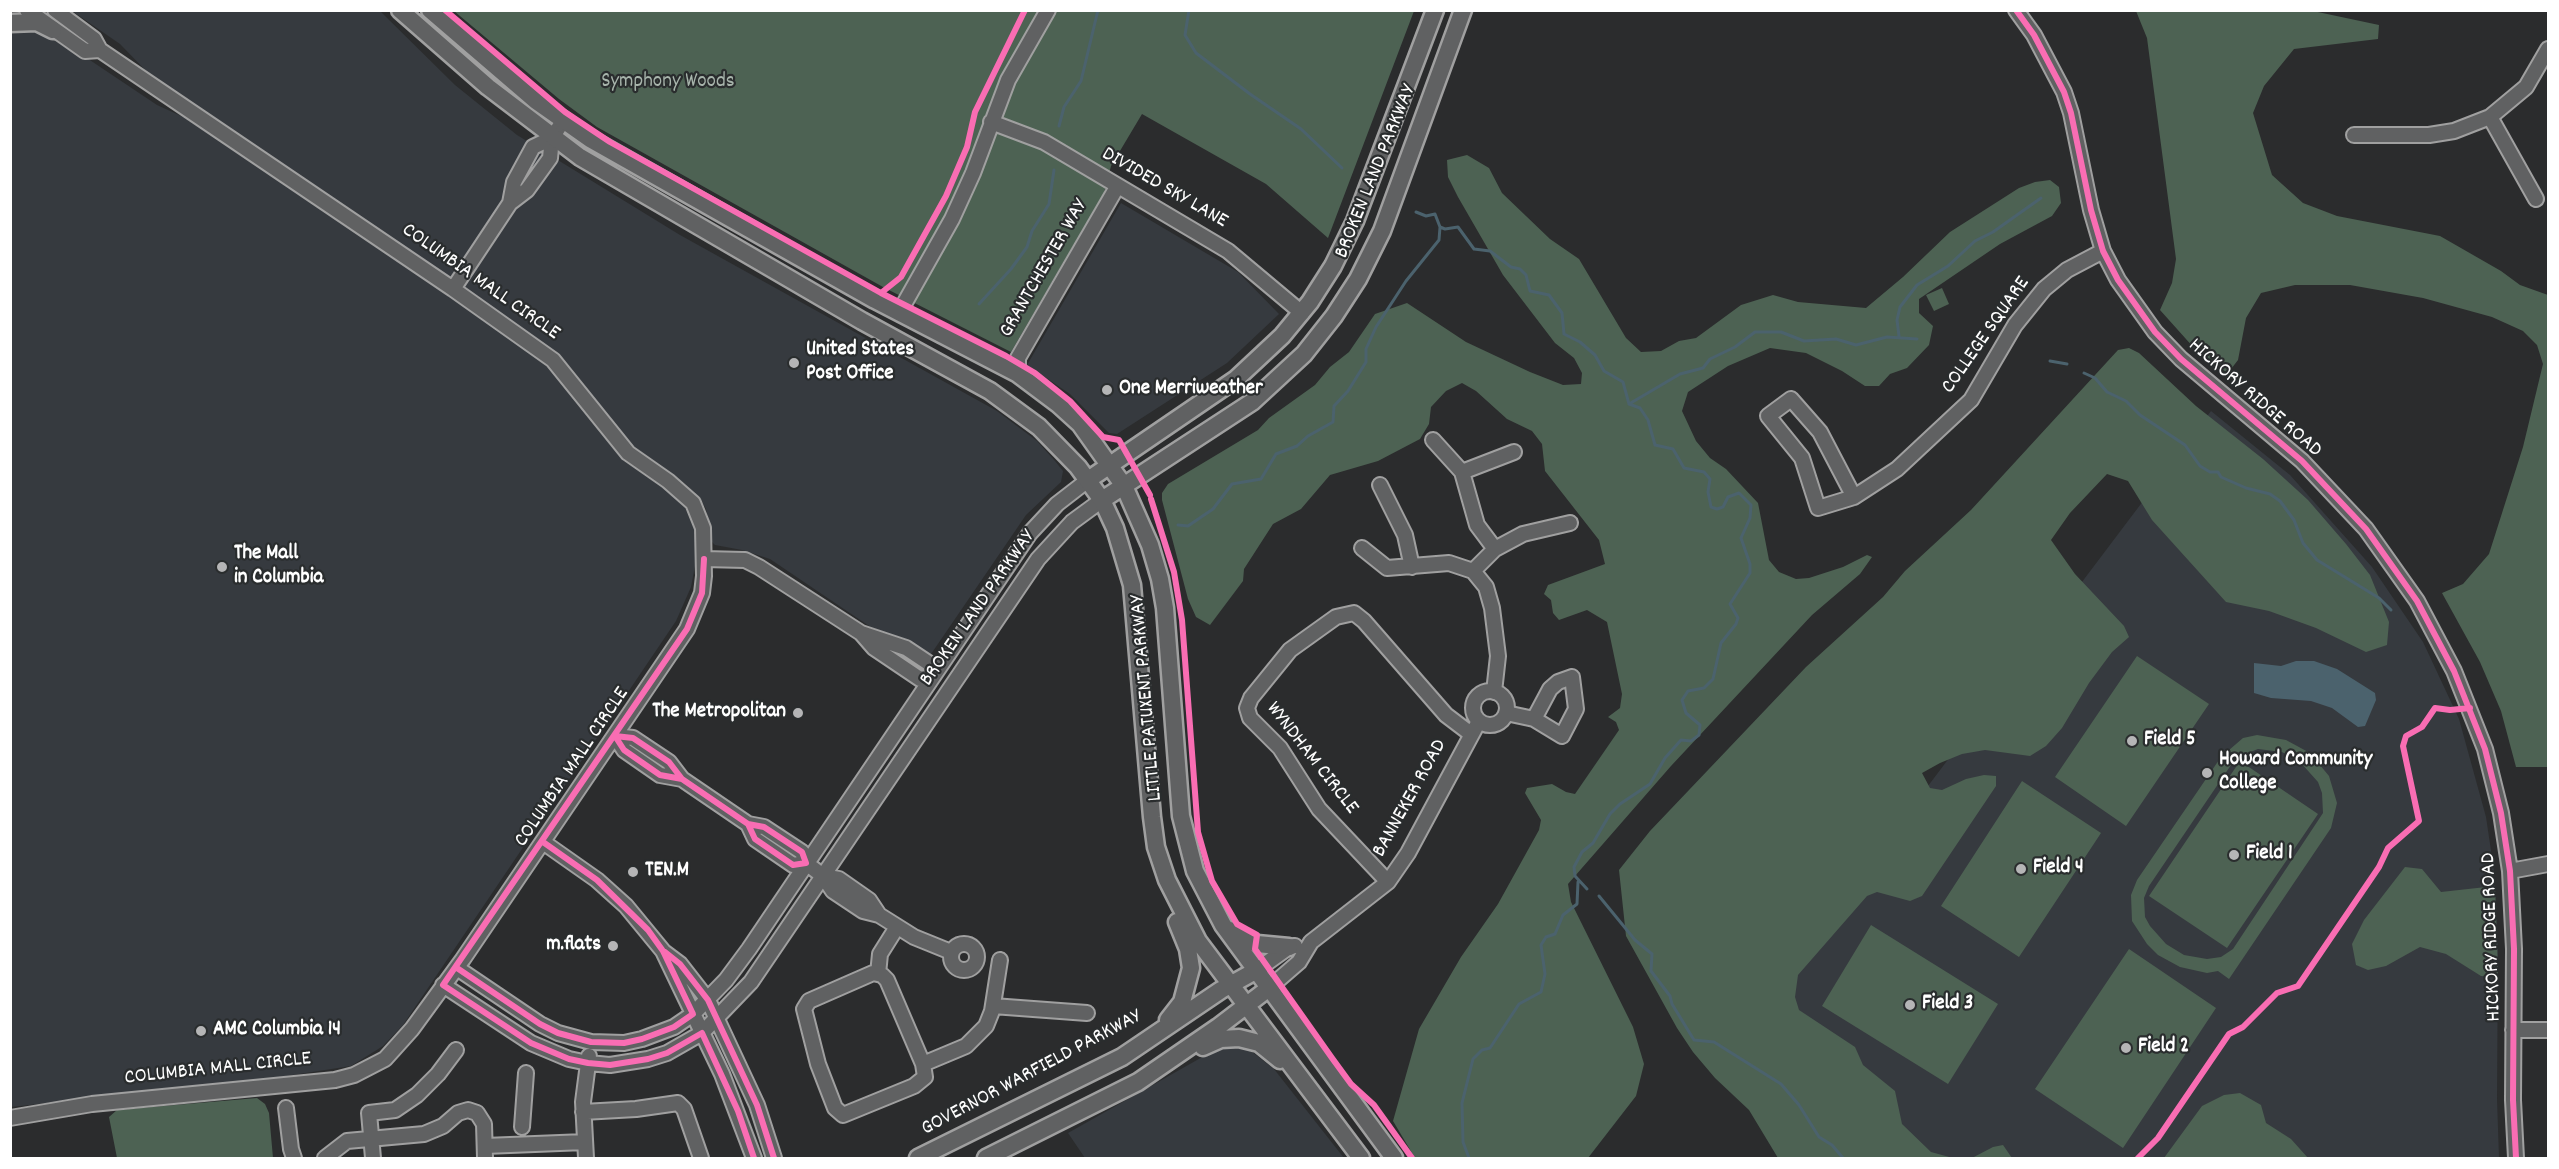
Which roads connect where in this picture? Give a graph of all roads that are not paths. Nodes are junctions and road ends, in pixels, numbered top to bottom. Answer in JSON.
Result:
{"nodes":[{"id":1,"x":27,"y":10,"type":"edge"},
{"id":2,"x":55,"y":10,"type":"edge"},
{"id":3,"x":400,"y":10,"type":"edge"},
{"id":4,"x":430,"y":10,"type":"edge"},
{"id":5,"x":1048,"y":10,"type":"edge"},
{"id":6,"x":1435,"y":10,"type":"edge"},
{"id":7,"x":1463,"y":10,"type":"edge"},
{"id":8,"x":2016,"y":10,"type":"edge"},
{"id":9,"x":10,"y":23,"type":"edge"},
{"id":10,"x":53,"y":30,"type":"junction"},
{"id":11,"x":2548,"y":49,"type":"edge"},
{"id":12,"x":100,"y":50,"type":"junction"},
{"id":13,"x":2490,"y":117,"type":"junction"},
{"id":14,"x":563,"y":122,"type":"junction"},
{"id":15,"x":991,"y":122,"type":"junction"},
{"id":16,"x":2354,"y":135,"type":"dead end"},
{"id":17,"x":552,"y":138,"type":"junction"},
{"id":18,"x":1117,"y":187,"type":"junction"},
{"id":19,"x":2536,"y":199,"type":"dead end"},
{"id":20,"x":735,"y":223,"type":"junction"},
{"id":21,"x":711,"y":232,"type":"junction"},
{"id":22,"x":727,"y":241,"type":"junction"},
{"id":23,"x":2103,"y":251,"type":"junction"},
{"id":24,"x":836,"y":279,"type":"junction"},
{"id":25,"x":453,"y":289,"type":"junction"},
{"id":26,"x":823,"y":298,"type":"junction"},
{"id":27,"x":899,"y":313,"type":"junction"},
{"id":28,"x":1302,"y":314,"type":"junction"},
{"id":29,"x":899,"y":342,"type":"junction"},
{"id":30,"x":968,"y":348,"type":"junction"},
{"id":31,"x":1018,"y":375,"type":"junction"},
{"id":32,"x":1433,"y":440,"type":"dead end"},
{"id":33,"x":1514,"y":452,"type":"dead end"},
{"id":34,"x":1111,"y":464,"type":"junction"},
{"id":35,"x":1462,"y":472,"type":"junction"},
{"id":36,"x":1088,"y":480,"type":"junction"},
{"id":37,"x":1380,"y":484,"type":"dead end"},
{"id":38,"x":1124,"y":486,"type":"junction"},
{"id":39,"x":1854,"y":497,"type":"junction"},
{"id":40,"x":1102,"y":500,"type":"junction"},
{"id":41,"x":1570,"y":523,"type":"dead end"},
{"id":42,"x":1362,"y":548,"type":"dead end"},
{"id":43,"x":1495,"y":549,"type":"junction"},
{"id":44,"x":704,"y":559,"type":"junction"},
{"id":45,"x":1412,"y":567,"type":"junction"},
{"id":46,"x":1473,"y":571,"type":"junction"},
{"id":47,"x":933,"y":676,"type":"junction"},
{"id":48,"x":1494,"y":692,"type":"junction"},
{"id":49,"x":1506,"y":713,"type":"junction"},
{"id":50,"x":1534,"y":719,"type":"dead end"},
{"id":51,"x":1479,"y":721,"type":"junction"},
{"id":52,"x":1471,"y":734,"type":"junction"},
{"id":53,"x":615,"y":736,"type":"junction"},
{"id":54,"x":543,"y":842,"type":"junction"},
{"id":55,"x":1156,"y":847,"type":"junction"},
{"id":56,"x":806,"y":863,"type":"junction"},
{"id":57,"x":2548,"y":864,"type":"edge"},
{"id":58,"x":2510,"y":871,"type":"junction"},
{"id":59,"x":823,"y":876,"type":"junction"},
{"id":60,"x":1388,"y":882,"type":"junction"},
{"id":61,"x":1223,"y":925,"type":"junction"},
{"id":62,"x":898,"y":927,"type":"junction"},
{"id":63,"x":1311,"y":942,"type":"junction"},
{"id":64,"x":1288,"y":947,"type":"junction"},
{"id":65,"x":663,"y":951,"type":"junction"},
{"id":66,"x":951,"y":952,"type":"dead end"},
{"id":67,"x":1000,"y":960,"type":"dead end"},
{"id":68,"x":457,"y":968,"type":"junction"},
{"id":69,"x":879,"y":969,"type":"junction"},
{"id":70,"x":1257,"y":970,"type":"junction"},
{"id":71,"x":1231,"y":984,"type":"junction"},
{"id":72,"x":443,"y":986,"type":"junction"},
{"id":73,"x":1269,"y":988,"type":"junction"},
{"id":74,"x":708,"y":1000,"type":"junction"},
{"id":75,"x":993,"y":1006,"type":"junction"},
{"id":76,"x":1248,"y":1006,"type":"junction"},
{"id":77,"x":1087,"y":1013,"type":"dead end"},
{"id":78,"x":693,"y":1014,"type":"junction"},
{"id":79,"x":718,"y":1019,"type":"junction"},
{"id":80,"x":2513,"y":1030,"type":"junction"},
{"id":81,"x":2548,"y":1030,"type":"edge"},
{"id":82,"x":702,"y":1033,"type":"junction"},
{"id":83,"x":1150,"y":1040,"type":"junction"},
{"id":84,"x":591,"y":1042,"type":"junction"},
{"id":85,"x":456,"y":1050,"type":"dead end"},
{"id":86,"x":1172,"y":1060,"type":"junction"},
{"id":87,"x":588,"y":1063,"type":"junction"},
{"id":88,"x":923,"y":1064,"type":"junction"},
{"id":89,"x":526,"y":1074,"type":"dead end"},
{"id":90,"x":286,"y":1108,"type":"dead end"},
{"id":91,"x":1326,"y":1110,"type":"junction"},
{"id":92,"x":583,"y":1112,"type":"junction"},
{"id":93,"x":10,"y":1118,"type":"edge"},
{"id":94,"x":522,"y":1127,"type":"dead end"},
{"id":95,"x":371,"y":1137,"type":"junction"},
{"id":96,"x":585,"y":1142,"type":"junction"},
{"id":97,"x":485,"y":1152,"type":"edge"},
{"id":98,"x":294,"y":1158,"type":"edge"},
{"id":99,"x":325,"y":1158,"type":"edge"},
{"id":100,"x":373,"y":1158,"type":"edge"},
{"id":101,"x":586,"y":1158,"type":"edge"},
{"id":102,"x":701,"y":1158,"type":"edge"},
{"id":103,"x":753,"y":1158,"type":"edge"},
{"id":104,"x":774,"y":1158,"type":"edge"},
{"id":105,"x":918,"y":1158,"type":"edge"},
{"id":106,"x":986,"y":1158,"type":"edge"},
{"id":107,"x":1361,"y":1158,"type":"edge"},
{"id":108,"x":1394,"y":1158,"type":"edge"},
{"id":109,"x":2516,"y":1158,"type":"edge"}],
"edges":[{"from":1,"to":10,"type":"street","name":"COLUMBIA MALL CIRCLE"},
{"from":2,"to":12,"type":"street","name":"COLUMBIA MALL CIRCLE"},
{"from":3,"to":17,"type":"main road","name":"LITTLE PATUXENT PARKWAY"},
{"from":4,"to":14,"type":"main road","name":"LITTLE PATUXENT PARKWAY"},
{"from":5,"to":15,"type":"street"},
{"from":6,"to":28,"type":"main road","name":"BROKEN LAND PARKWAY"},
{"from":7,"to":38,"type":"main road","name":"BROKEN LAND PARKWAY"},
{"from":8,"to":23,"type":"street","name":"HICKORY RIDGE ROAD"},
{"from":9,"to":10,"type":"main road"},
{"from":10,"to":12,"type":"street","name":"COLUMBIA MALL CIRCLE"},
{"from":11,"to":13,"type":"street"},
{"from":12,"to":25,"type":"street","name":"COLUMBIA MALL CIRCLE"},
{"from":13,"to":16,"type":"street"},
{"from":13,"to":19,"type":"street"},
{"from":14,"to":17,"type":"street"},
{"from":14,"to":20,"type":"main road","name":"LITTLE PATUXENT PARKWAY"},
{"from":15,"to":18,"type":"street","name":"DIVIDED SKY LANE"},
{"from":15,"to":27,"type":"street"},
{"from":17,"to":21,"type":"main road","name":"LITTLE PATUXENT PARKWAY"},
{"from":17,"to":25,"type":"street"},
{"from":18,"to":28,"type":"street","name":"DIVIDED SKY LANE"},
{"from":18,"to":31,"type":"street","name":"GRANTCHESTER WAY"},
{"from":20,"to":21,"type":"main road"},
{"from":20,"to":24,"type":"main road","name":"LITTLE PATUXENT PARKWAY"},
{"from":21,"to":22,"type":"main road","name":"LITTLE PATUXENT PARKWAY"},
{"from":22,"to":24,"type":"main road"},
{"from":22,"to":26,"type":"main road","name":"LITTLE PATUXENT PARKWAY"},
{"from":23,"to":39,"type":"street","name":"COLLEGE SQUARE"},
{"from":23,"to":58,"type":"street","name":"HICKORY RIDGE ROAD"},
{"from":24,"to":27,"type":"main road","name":"LITTLE PATUXENT PARKWAY"},
{"from":25,"to":44,"type":"street","name":"COLUMBIA MALL CIRCLE"},
{"from":26,"to":27,"type":"main road"},
{"from":26,"to":29,"type":"main road","name":"LITTLE PATUXENT PARKWAY"},
{"from":27,"to":30,"type":"main road","name":"LITTLE PATUXENT PARKWAY"},
{"from":28,"to":34,"type":"main road","name":"BROKEN LAND PARKWAY"},
{"from":29,"to":30,"type":"main road"},
{"from":29,"to":36,"type":"main road","name":"LITTLE PATUXENT PARKWAY"},
{"from":30,"to":31,"type":"main road","name":"LITTLE PATUXENT PARKWAY"},
{"from":31,"to":34,"type":"main road","name":"LITTLE PATUXENT PARKWAY"},
{"from":32,"to":35,"type":"street"},
{"from":33,"to":35,"type":"street"},
{"from":34,"to":36,"type":"main road","name":"BROKEN LAND PARKWAY"},
{"from":34,"to":38,"type":"main road","name":"LITTLE PATUXENT PARKWAY"},
{"from":35,"to":43,"type":"street"},
{"from":36,"to":40,"type":"main road","name":"LITTLE PATUXENT PARKWAY"},
{"from":36,"to":47,"type":"street","name":"BROKEN LAND PARKWAY"},
{"from":37,"to":45,"type":"street"},
{"from":38,"to":40,"type":"main road","name":"BROKEN LAND PARKWAY"},
{"from":38,"to":61,"type":"main road","name":"LITTLE PATUXENT PARKWAY"},
{"from":39,"to":39,"type":"street","name":"COLLEGE SQUARE"},
{"from":40,"to":55,"type":"main road","name":"LITTLE PATUXENT PARKWAY"},
{"from":40,"to":59,"type":"street","name":"BROKEN LAND PARKWAY"},
{"from":41,"to":43,"type":"street"},
{"from":42,"to":45,"type":"street"},
{"from":43,"to":46,"type":"street"},
{"from":44,"to":47,"type":"street"},
{"from":44,"to":53,"type":"street","name":"COLUMBIA MALL CIRCLE"},
{"from":45,"to":46,"type":"street"},
{"from":46,"to":48,"type":"street"},
{"from":47,"to":56,"type":"street","name":"BROKEN LAND PARKWAY"},
{"from":48,"to":49,"type":"street"},
{"from":48,"to":51,"type":"street"},
{"from":49,"to":50,"type":"street"},
{"from":49,"to":51,"type":"street"},
{"from":51,"to":52,"type":"street","name":"BANNEKER ROAD"},
{"from":52,"to":60,"type":"street","name":"BANNEKER ROAD"},
{"from":52,"to":60,"type":"street","name":"WYNDHAM CIRCLE"},
{"from":53,"to":54,"type":"street","name":"COLUMBIA MALL CIRCLE"},
{"from":53,"to":56,"type":"street"},
{"from":54,"to":65,"type":"street"},
{"from":54,"to":68,"type":"street","name":"COLUMBIA MALL CIRCLE"},
{"from":55,"to":71,"type":"main road","name":"LITTLE PATUXENT PARKWAY"},
{"from":55,"to":83,"type":"main road"},
{"from":56,"to":59,"type":"street"},
{"from":56,"to":74,"type":"street","name":"BROKEN LAND PARKWAY"},
{"from":57,"to":58,"type":"street"},
{"from":58,"to":80,"type":"street","name":"HICKORY RIDGE ROAD"},
{"from":59,"to":62,"type":"street"},
{"from":59,"to":79,"type":"street","name":"BROKEN LAND PARKWAY"},
{"from":60,"to":63,"type":"street","name":"BANNEKER ROAD"},
{"from":61,"to":64,"type":"main road"},
{"from":61,"to":70,"type":"main road","name":"LITTLE PATUXENT PARKWAY"},
{"from":62,"to":66,"type":"street"},
{"from":62,"to":69,"type":"street"},
{"from":63,"to":64,"type":"street"},
{"from":63,"to":73,"type":"street","name":"BANNEKER ROAD"},
{"from":64,"to":70,"type":"street"},
{"from":65,"to":74,"type":"street"},
{"from":65,"to":78,"type":"street"},
{"from":67,"to":75,"type":"street"},
{"from":68,"to":72,"type":"street","name":"COLUMBIA MALL CIRCLE"},
{"from":68,"to":84,"type":"street","name":"BROKEN LAND PARKWAY"},
{"from":69,"to":88,"type":"street"},
{"from":69,"to":88,"type":"street"},
{"from":70,"to":71,"type":"main road","name":"GOVERNOR WARFIELD PARKWAY"},
{"from":70,"to":73,"type":"main road","name":"LITTLE PATUXENT PARKWAY"},
{"from":71,"to":76,"type":"main road","name":"LITTLE PATUXENT PARKWAY"},
{"from":71,"to":83,"type":"main road","name":"GOVERNOR WARFIELD PARKWAY"},
{"from":72,"to":87,"type":"street","name":"BROKEN LAND PARKWAY"},
{"from":72,"to":93,"type":"street","name":"COLUMBIA MALL CIRCLE"},
{"from":73,"to":76,"type":"main road"},
{"from":73,"to":108,"type":"main road","name":"LITTLE PATUXENT PARKWAY"},
{"from":74,"to":78,"type":"street","name":"BROKEN LAND PARKWAY"},
{"from":74,"to":79,"type":"street"},
{"from":75,"to":77,"type":"street"},
{"from":75,"to":88,"type":"street"},
{"from":76,"to":86,"type":"main road"},
{"from":76,"to":91,"type":"main road","name":"LITTLE PATUXENT PARKWAY"},
{"from":78,"to":82,"type":"street"},
{"from":78,"to":84,"type":"street","name":"BROKEN LAND PARKWAY"},
{"from":79,"to":82,"type":"street","name":"BROKEN LAND PARKWAY"},
{"from":79,"to":104,"type":"street"},
{"from":80,"to":81,"type":"street"},
{"from":80,"to":109,"type":"street","name":"HICKORY RIDGE ROAD"},
{"from":82,"to":87,"type":"street","name":"BROKEN LAND PARKWAY"},
{"from":82,"to":103,"type":"street"},
{"from":83,"to":105,"type":"main road","name":"GOVERNOR WARFIELD PARKWAY"},
{"from":84,"to":87,"type":"street"},
{"from":85,"to":95,"type":"street"},
{"from":86,"to":91,"type":"main road"},
{"from":86,"to":106,"type":"main road"},
{"from":87,"to":92,"type":"street"},
{"from":89,"to":94,"type":"street"},
{"from":90,"to":98,"type":"street"},
{"from":91,"to":107,"type":"main road","name":"LITTLE PATUXENT PARKWAY"},
{"from":92,"to":96,"type":"street"},
{"from":92,"to":102,"type":"street"},
{"from":95,"to":97,"type":"street"},
{"from":95,"to":99,"type":"street"},
{"from":95,"to":100,"type":"street"},
{"from":96,"to":97,"type":"street"},
{"from":96,"to":101,"type":"street"}]}
